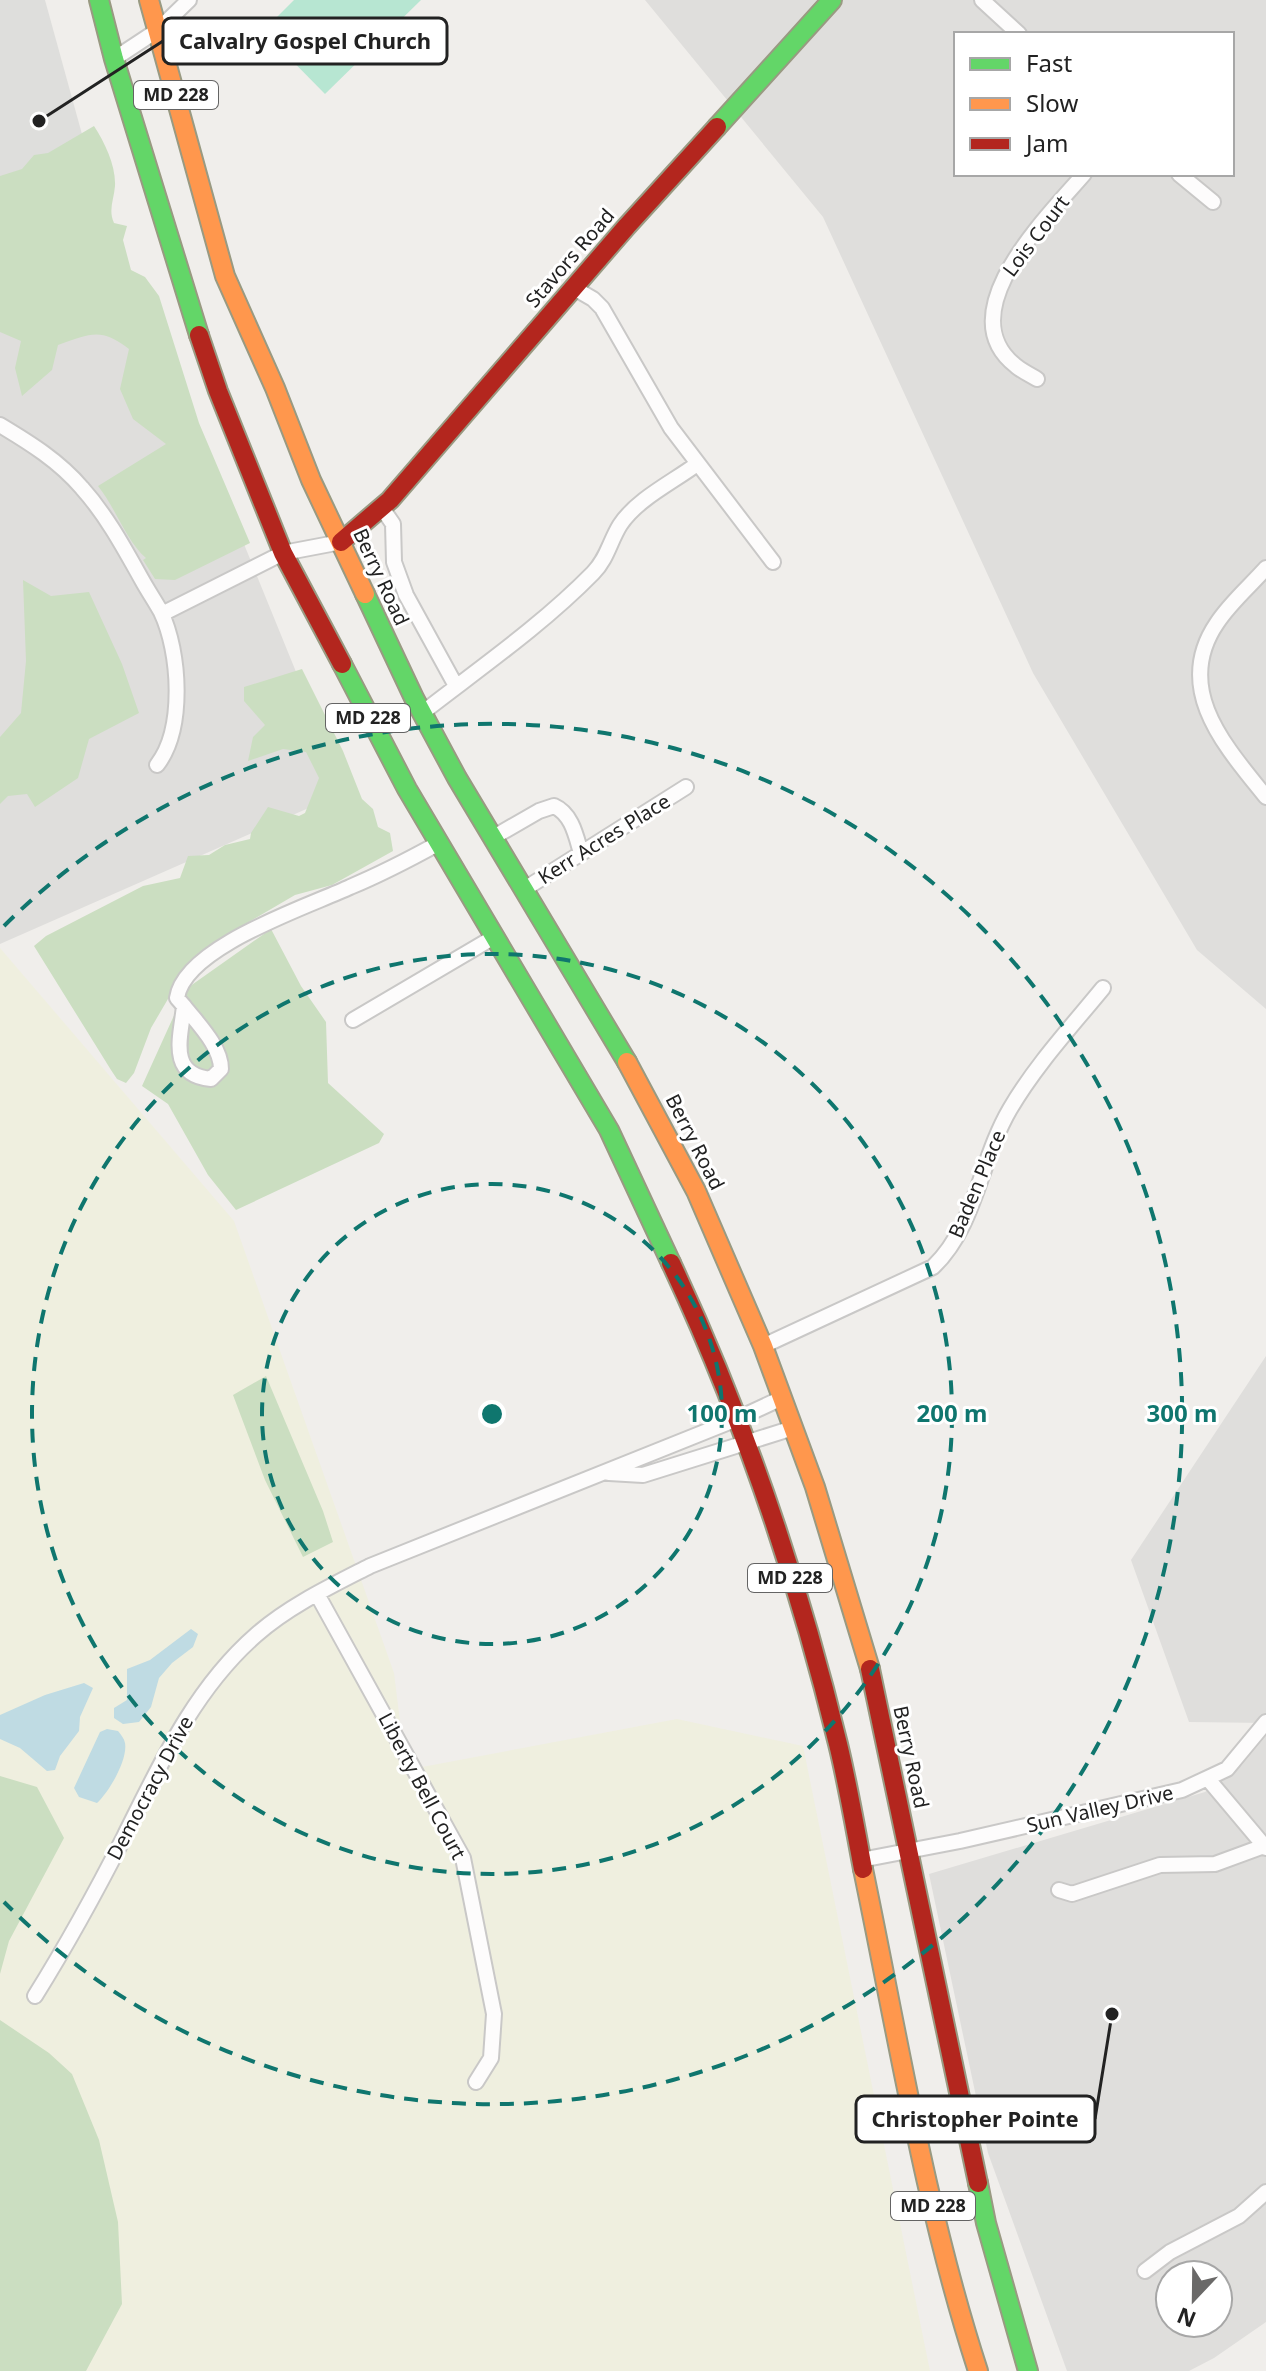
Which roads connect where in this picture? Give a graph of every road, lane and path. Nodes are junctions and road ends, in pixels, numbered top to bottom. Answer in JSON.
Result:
{"nodes":[{"id":1,"x":99,"y":0,"type":"edge"},
{"id":2,"x":149,"y":0,"type":"edge"},
{"id":3,"x":189,"y":0,"type":"edge"},
{"id":4,"x":832,"y":0,"type":"edge"},
{"id":5,"x":982,"y":0,"type":"edge"},
{"id":6,"x":158,"y":30,"type":"junction"},
{"id":7,"x":1017,"y":32,"type":"edge"},
{"id":8,"x":114,"y":59,"type":"junction"},
{"id":9,"x":1082,"y":176,"type":"edge"},
{"id":10,"x":1181,"y":176,"type":"edge"},
{"id":11,"x":1213,"y":202,"type":"dead end"},
{"id":12,"x":574,"y":288,"type":"junction"},
{"id":13,"x":1037,"y":379,"type":"dead end"},
{"id":14,"x":0,"y":425,"type":"edge"},
{"id":15,"x":697,"y":464,"type":"junction"},
{"id":16,"x":382,"y":508,"type":"junction"},
{"id":17,"x":341,"y":542,"type":"junction"},
{"id":18,"x":283,"y":553,"type":"junction"},
{"id":19,"x":773,"y":562,"type":"dead end"},
{"id":20,"x":1266,"y":568,"type":"edge"},
{"id":21,"x":162,"y":614,"type":"junction"},
{"id":22,"x":456,"y":686,"type":"junction"},
{"id":23,"x":422,"y":713,"type":"junction"},
{"id":24,"x":157,"y":765,"type":"dead end"},
{"id":25,"x":686,"y":787,"type":"dead end"},
{"id":26,"x":1266,"y":797,"type":"edge"},
{"id":27,"x":492,"y":838,"type":"junction"},
{"id":28,"x":439,"y":843,"type":"junction"},
{"id":29,"x":581,"y":853,"type":"junction"},
{"id":30,"x":523,"y":890,"type":"junction"},
{"id":31,"x":494,"y":937,"type":"junction"},
{"id":32,"x":1103,"y":988,"type":"dead end"},
{"id":33,"x":184,"y":1006,"type":"junction"},
{"id":34,"x":353,"y":1020,"type":"dead end"},
{"id":35,"x":763,"y":1346,"type":"junction"},
{"id":36,"x":782,"y":1398,"type":"junction"},
{"id":37,"x":737,"y":1419,"type":"junction"},
{"id":38,"x":793,"y":1428,"type":"junction"},
{"id":39,"x":746,"y":1442,"type":"junction"},
{"id":40,"x":604,"y":1473,"type":"junction"},
{"id":41,"x":317,"y":1594,"type":"junction"},
{"id":42,"x":1266,"y":1722,"type":"edge"},
{"id":43,"x":1208,"y":1779,"type":"junction"},
{"id":44,"x":1265,"y":1847,"type":"edge"},
{"id":45,"x":908,"y":1852,"type":"junction"},
{"id":46,"x":861,"y":1860,"type":"junction"},
{"id":47,"x":1059,"y":1890,"type":"dead end"},
{"id":48,"x":35,"y":1996,"type":"dead end"},
{"id":49,"x":476,"y":2082,"type":"dead end"},
{"id":50,"x":1266,"y":2192,"type":"edge"},
{"id":51,"x":1145,"y":2271,"type":"dead end"},
{"id":52,"x":978,"y":2371,"type":"edge"},
{"id":53,"x":1028,"y":2371,"type":"edge"}],
"edges":[{"from":1,"to":8,"type":"main road","number":"MD 228"},
{"from":2,"to":6,"type":"main road","name":"Berry Road","number":"MD 228"},
{"from":3,"to":6,"type":"street"},
{"from":4,"to":12,"type":"main road","name":"Stavors Road"},
{"from":5,"to":7,"type":"street"},
{"from":6,"to":8,"type":"street"},
{"from":6,"to":17,"type":"main road","name":"Berry Road","number":"MD 228"},
{"from":8,"to":18,"type":"main road","number":"MD 228"},
{"from":9,"to":13,"type":"street","name":"Lois Court"},
{"from":10,"to":11,"type":"street"},
{"from":12,"to":15,"type":"street"},
{"from":12,"to":16,"type":"main road","name":"Stavors Road"},
{"from":14,"to":21,"type":"street"},
{"from":15,"to":19,"type":"street"},
{"from":15,"to":22,"type":"street"},
{"from":16,"to":17,"type":"main road","name":"Stavors Road"},
{"from":16,"to":22,"type":"street"},
{"from":17,"to":18,"type":"street"},
{"from":17,"to":23,"type":"main road","name":"Berry Road","number":"MD 228"},
{"from":18,"to":21,"type":"street"},
{"from":18,"to":28,"type":"main road","number":"MD 228"},
{"from":20,"to":26,"type":"street"},
{"from":21,"to":24,"type":"street"},
{"from":22,"to":23,"type":"street"},
{"from":23,"to":27,"type":"main road","name":"Berry Road","number":"MD 228"},
{"from":25,"to":29,"type":"street","name":"Kerr Acres Place"},
{"from":27,"to":29,"type":"street"},
{"from":27,"to":30,"type":"main road","name":"Berry Road","number":"MD 228"},
{"from":28,"to":31,"type":"main road","number":"MD 228"},
{"from":28,"to":33,"type":"street"},
{"from":29,"to":30,"type":"street","name":"Kerr Acres Place"},
{"from":30,"to":35,"type":"main road","name":"Berry Road","number":"MD 228"},
{"from":31,"to":34,"type":"street"},
{"from":31,"to":37,"type":"main road","number":"MD 228"},
{"from":32,"to":35,"type":"street","name":"Baden Place"},
{"from":33,"to":33,"type":"street"},
{"from":35,"to":36,"type":"main road","name":"Berry Road","number":"MD 228"},
{"from":36,"to":37,"type":"street","name":"Democracy Drive"},
{"from":36,"to":38,"type":"main road","name":"Berry Road","number":"MD 228"},
{"from":37,"to":39,"type":"main road","number":"MD 228"},
{"from":37,"to":40,"type":"street","name":"Democracy Drive"},
{"from":38,"to":39,"type":"street","name":"Democracy Drive"},
{"from":38,"to":45,"type":"main road","name":"Berry Road","number":"MD 228"},
{"from":39,"to":40,"type":"street","name":"Democracy Drive"},
{"from":39,"to":46,"type":"main road","number":"MD 228"},
{"from":40,"to":41,"type":"street","name":"Democracy Drive"},
{"from":41,"to":48,"type":"street","name":"Democracy Drive"},
{"from":41,"to":49,"type":"street","name":"Liberty Bell Court"},
{"from":42,"to":43,"type":"street","name":"Sun Valley Drive"},
{"from":43,"to":44,"type":"street"},
{"from":43,"to":45,"type":"street","name":"Sun Valley Drive"},
{"from":44,"to":47,"type":"street"},
{"from":45,"to":46,"type":"street","name":"Sun Valley Drive"},
{"from":45,"to":53,"type":"main road","name":"Berry Road","number":"MD 228"},
{"from":46,"to":52,"type":"main road","number":"MD 228"},
{"from":50,"to":51,"type":"street"}]}
